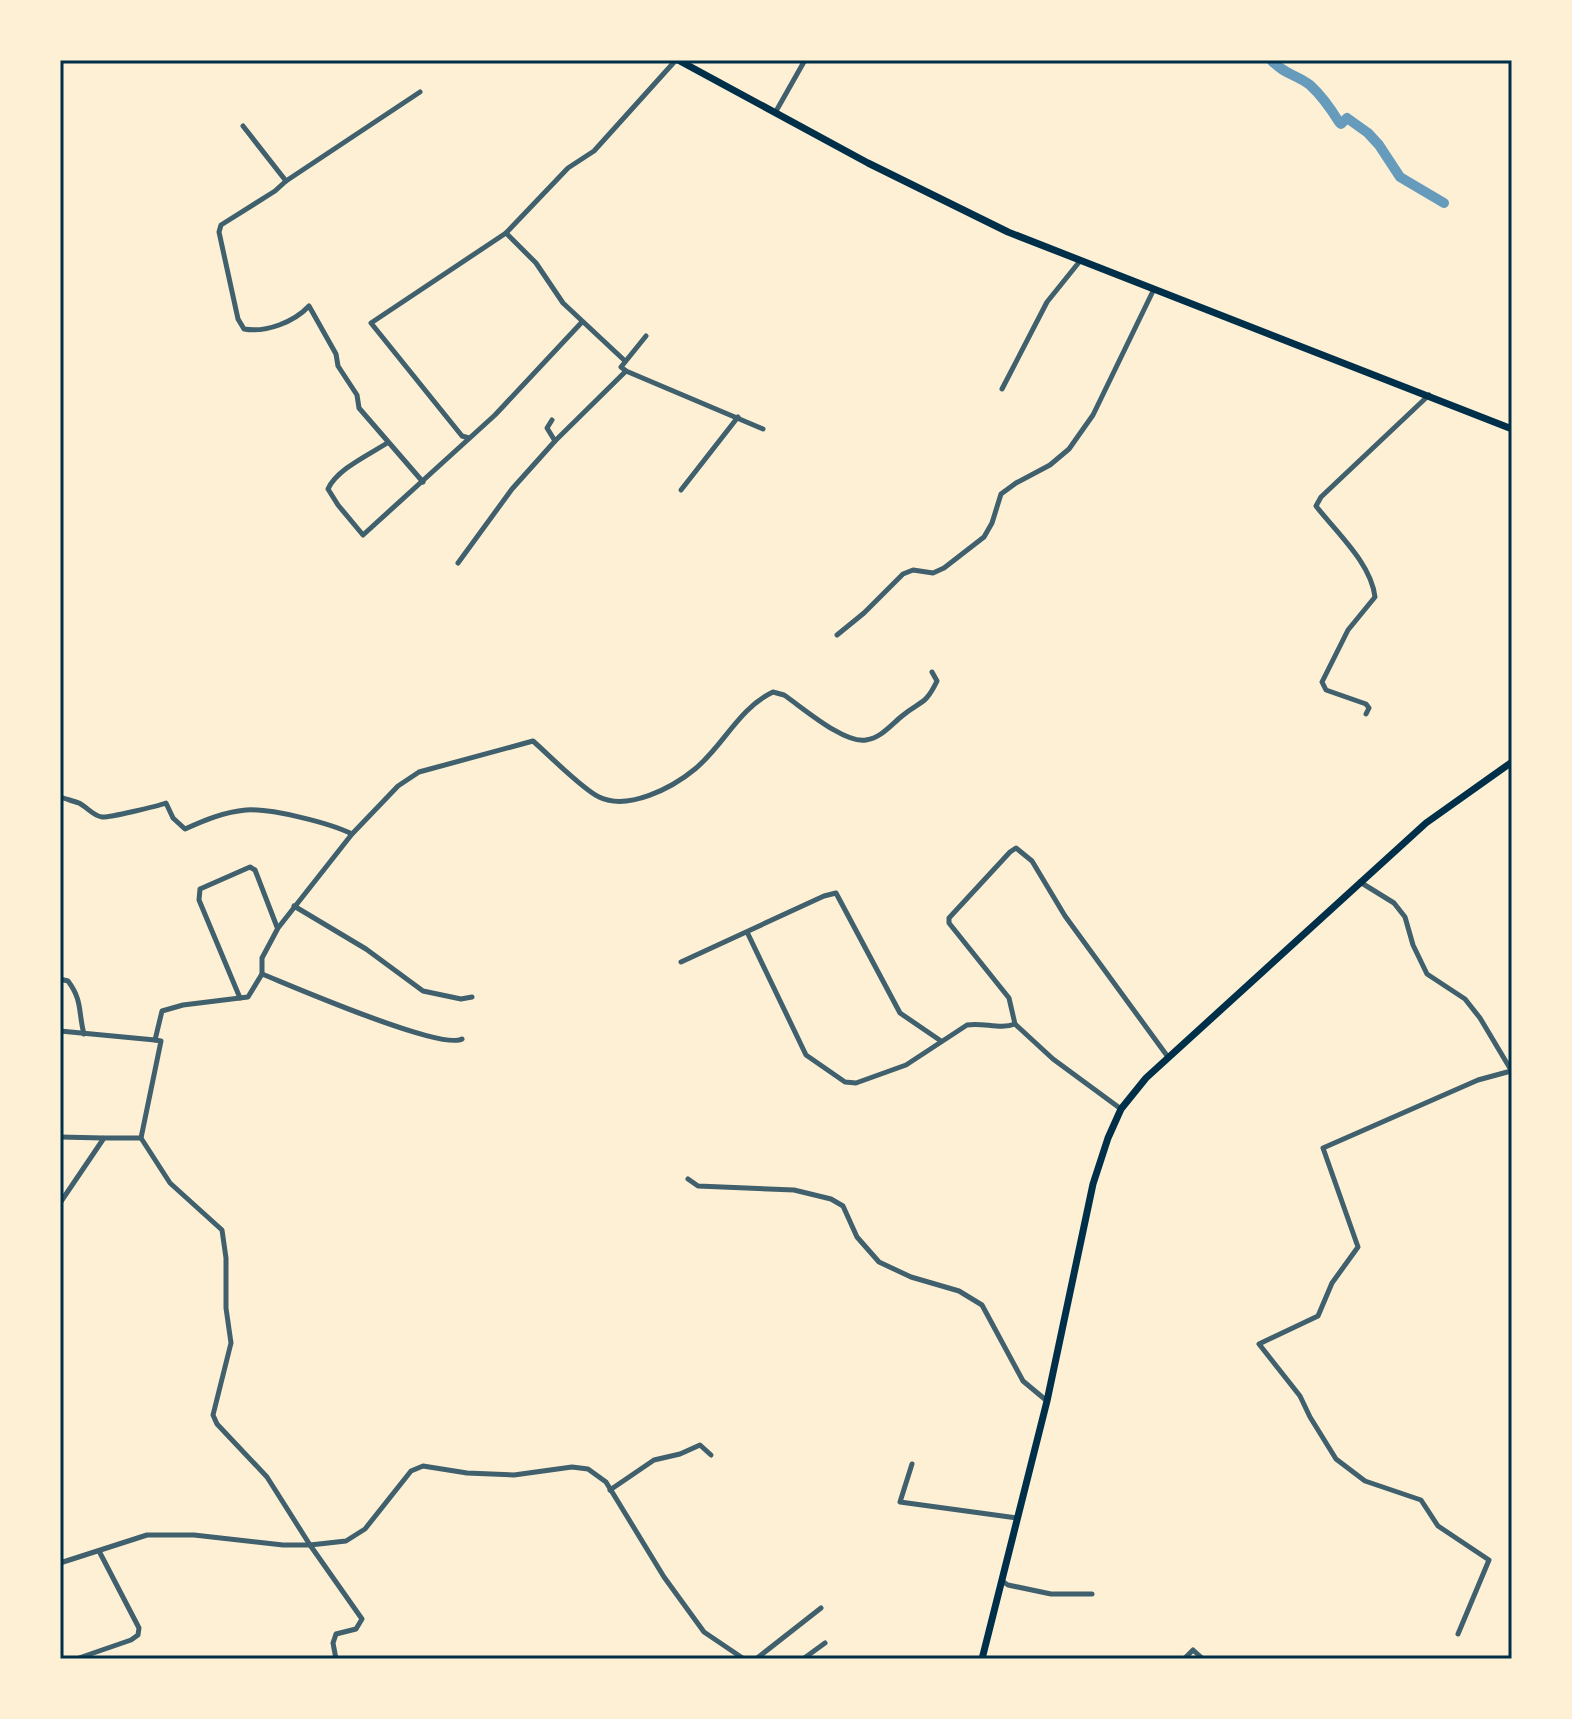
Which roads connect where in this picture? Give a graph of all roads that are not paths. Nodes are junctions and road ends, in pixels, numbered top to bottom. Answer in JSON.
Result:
{"nodes":[{"id":1,"x":677,"y":60,"type":"edge"},
{"id":2,"x":805,"y":60,"type":"edge"},
{"id":3,"x":420,"y":92,"type":"dead end"},
{"id":4,"x":775,"y":113,"type":"junction"},
{"id":5,"x":243,"y":126,"type":"dead end"},
{"id":6,"x":286,"y":181,"type":"junction"},
{"id":7,"x":506,"y":233,"type":"junction"},
{"id":8,"x":1080,"y":261,"type":"junction"},
{"id":9,"x":1154,"y":289,"type":"junction"},
{"id":10,"x":582,"y":322,"type":"junction"},
{"id":11,"x":646,"y":336,"type":"dead end"},
{"id":12,"x":624,"y":360,"type":"junction"},
{"id":13,"x":626,"y":371,"type":"junction"},
{"id":14,"x":1002,"y":389,"type":"dead end"},
{"id":15,"x":1430,"y":395,"type":"junction"},
{"id":16,"x":738,"y":417,"type":"junction"},
{"id":17,"x":552,"y":420,"type":"dead end"},
{"id":18,"x":763,"y":429,"type":"dead end"},
{"id":19,"x":1512,"y":429,"type":"edge"},
{"id":20,"x":469,"y":438,"type":"junction"},
{"id":21,"x":555,"y":441,"type":"junction"},
{"id":22,"x":387,"y":443,"type":"junction"},
{"id":23,"x":423,"y":482,"type":"junction"},
{"id":24,"x":681,"y":490,"type":"dead end"},
{"id":25,"x":458,"y":563,"type":"dead end"},
{"id":26,"x":837,"y":635,"type":"dead end"},
{"id":27,"x":932,"y":672,"type":"dead end"},
{"id":28,"x":1366,"y":714,"type":"dead end"},
{"id":29,"x":1512,"y":762,"type":"edge"},
{"id":30,"x":60,"y":797,"type":"edge"},
{"id":31,"x":352,"y":834,"type":"junction"},
{"id":32,"x":1359,"y":881,"type":"junction"},
{"id":33,"x":294,"y":906,"type":"junction"},
{"id":34,"x":278,"y":928,"type":"junction"},
{"id":35,"x":748,"y":934,"type":"junction"},
{"id":36,"x":681,"y":962,"type":"dead end"},
{"id":37,"x":262,"y":974,"type":"junction"},
{"id":38,"x":60,"y":979,"type":"edge"},
{"id":39,"x":472,"y":997,"type":"dead end"},
{"id":40,"x":240,"y":998,"type":"junction"},
{"id":41,"x":1015,"y":1024,"type":"junction"},
{"id":42,"x":60,"y":1031,"type":"edge"},
{"id":43,"x":84,"y":1034,"type":"junction"},
{"id":44,"x":462,"y":1039,"type":"dead end"},
{"id":45,"x":155,"y":1040,"type":"junction"},
{"id":46,"x":942,"y":1041,"type":"junction"},
{"id":47,"x":1169,"y":1058,"type":"junction"},
{"id":48,"x":1512,"y":1071,"type":"edge"},
{"id":49,"x":1121,"y":1109,"type":"junction"},
{"id":50,"x":60,"y":1137,"type":"edge"},
{"id":51,"x":104,"y":1138,"type":"junction"},
{"id":52,"x":141,"y":1138,"type":"junction"},
{"id":53,"x":688,"y":1179,"type":"dead end"},
{"id":54,"x":60,"y":1203,"type":"edge"},
{"id":55,"x":1047,"y":1401,"type":"junction"},
{"id":56,"x":711,"y":1455,"type":"dead end"},
{"id":57,"x":912,"y":1464,"type":"dead end"},
{"id":58,"x":610,"y":1490,"type":"junction"},
{"id":59,"x":1017,"y":1518,"type":"junction"},
{"id":60,"x":310,"y":1545,"type":"junction"},
{"id":61,"x":99,"y":1551,"type":"junction"},
{"id":62,"x":60,"y":1563,"type":"edge"},
{"id":63,"x":1002,"y":1581,"type":"junction"},
{"id":64,"x":1092,"y":1594,"type":"dead end"},
{"id":65,"x":821,"y":1608,"type":"dead end"},
{"id":66,"x":1458,"y":1634,"type":"dead end"},
{"id":67,"x":825,"y":1643,"type":"dead end"},
{"id":68,"x":76,"y":1659,"type":"edge"},
{"id":69,"x":336,"y":1659,"type":"edge"},
{"id":70,"x":744,"y":1659,"type":"edge"},
{"id":71,"x":756,"y":1659,"type":"edge"},
{"id":72,"x":803,"y":1659,"type":"edge"},
{"id":73,"x":982,"y":1659,"type":"edge"},
{"id":74,"x":1184,"y":1659,"type":"edge"},
{"id":75,"x":1203,"y":1659,"type":"edge"}],
"edges":[{"from":1,"to":4,"type":"main road"},
{"from":1,"to":7,"type":"street"},
{"from":2,"to":4,"type":"street"},
{"from":3,"to":6,"type":"street"},
{"from":4,"to":8,"type":"main road"},
{"from":5,"to":6,"type":"street"},
{"from":6,"to":22,"type":"street"},
{"from":7,"to":10,"type":"street"},
{"from":7,"to":20,"type":"street"},
{"from":8,"to":9,"type":"main road"},
{"from":8,"to":14,"type":"street"},
{"from":9,"to":15,"type":"main road"},
{"from":9,"to":26,"type":"street"},
{"from":10,"to":12,"type":"street"},
{"from":10,"to":20,"type":"street"},
{"from":11,"to":12,"type":"street"},
{"from":12,"to":13,"type":"street"},
{"from":13,"to":16,"type":"street"},
{"from":13,"to":21,"type":"street"},
{"from":15,"to":19,"type":"main road"},
{"from":15,"to":28,"type":"street"},
{"from":16,"to":18,"type":"street"},
{"from":16,"to":24,"type":"street"},
{"from":17,"to":21,"type":"street"},
{"from":20,"to":23,"type":"street"},
{"from":21,"to":25,"type":"street"},
{"from":22,"to":23,"type":"street"},
{"from":22,"to":23,"type":"street"},
{"from":27,"to":31,"type":"street"},
{"from":29,"to":32,"type":"main road"},
{"from":30,"to":31,"type":"street"},
{"from":31,"to":33,"type":"street"},
{"from":32,"to":47,"type":"main road"},
{"from":32,"to":48,"type":"street"},
{"from":33,"to":34,"type":"street"},
{"from":33,"to":39,"type":"street"},
{"from":34,"to":37,"type":"street"},
{"from":34,"to":40,"type":"street"},
{"from":35,"to":36,"type":"street"},
{"from":35,"to":46,"type":"street"},
{"from":35,"to":46,"type":"street"},
{"from":37,"to":40,"type":"street"},
{"from":37,"to":44,"type":"street"},
{"from":38,"to":43,"type":"street"},
{"from":40,"to":45,"type":"street"},
{"from":41,"to":46,"type":"street"},
{"from":41,"to":47,"type":"street"},
{"from":41,"to":49,"type":"street"},
{"from":42,"to":43,"type":"street"},
{"from":43,"to":45,"type":"street"},
{"from":45,"to":52,"type":"street"},
{"from":47,"to":49,"type":"main road"},
{"from":48,"to":66,"type":"street"},
{"from":49,"to":55,"type":"main road"},
{"from":50,"to":51,"type":"street"},
{"from":51,"to":52,"type":"street"},
{"from":51,"to":54,"type":"street"},
{"from":52,"to":60,"type":"street"},
{"from":53,"to":55,"type":"street"},
{"from":55,"to":59,"type":"main road"},
{"from":56,"to":58,"type":"street"},
{"from":57,"to":59,"type":"street"},
{"from":58,"to":60,"type":"street"},
{"from":58,"to":70,"type":"street"},
{"from":59,"to":63,"type":"main road"},
{"from":60,"to":61,"type":"street"},
{"from":60,"to":69,"type":"street"},
{"from":61,"to":62,"type":"street"},
{"from":61,"to":68,"type":"street"},
{"from":63,"to":64,"type":"street"},
{"from":63,"to":73,"type":"main road"},
{"from":65,"to":71,"type":"street"},
{"from":67,"to":72,"type":"street"},
{"from":74,"to":75,"type":"street"}]}
